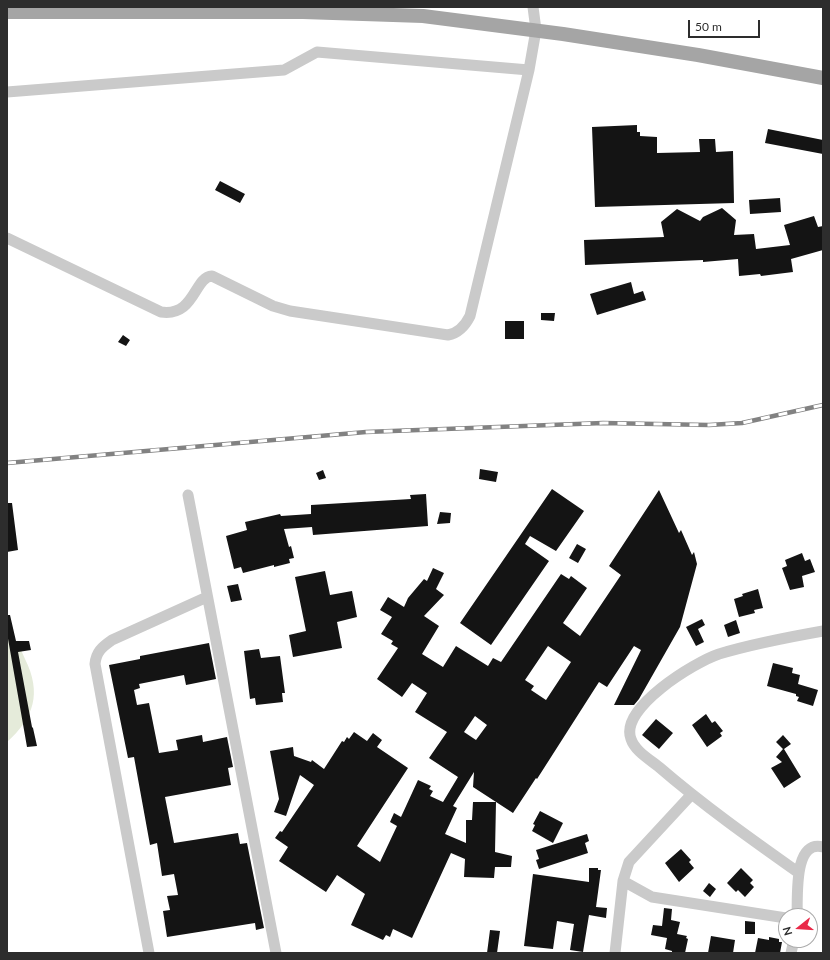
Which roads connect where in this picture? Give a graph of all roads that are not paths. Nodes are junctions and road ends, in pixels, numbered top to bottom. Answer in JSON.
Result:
{"nodes":[{"id":1,"x":532,"y":7,"type":"edge"},
{"id":2,"x":7,"y":12,"type":"edge"},
{"id":3,"x":536,"y":30,"type":"junction"},
{"id":4,"x":529,"y":70,"type":"junction"},
{"id":5,"x":823,"y":78,"type":"edge"},
{"id":6,"x":7,"y":92,"type":"edge"},
{"id":7,"x":7,"y":238,"type":"edge"},
{"id":8,"x":188,"y":495,"type":"dead end"},
{"id":9,"x":207,"y":597,"type":"junction"},
{"id":10,"x":823,"y":631,"type":"edge"},
{"id":11,"x":691,"y":795,"type":"junction"},
{"id":12,"x":823,"y":847,"type":"edge"},
{"id":13,"x":799,"y":873,"type":"junction"},
{"id":14,"x":623,"y":881,"type":"junction"},
{"id":15,"x":797,"y":908,"type":"edge"},
{"id":16,"x":778,"y":917,"type":"edge"},
{"id":17,"x":149,"y":953,"type":"edge"},
{"id":18,"x":276,"y":953,"type":"edge"},
{"id":19,"x":615,"y":953,"type":"edge"}],
"edges":[{"from":1,"to":3,"type":"street"},
{"from":2,"to":3,"type":"main road"},
{"from":3,"to":4,"type":"street"},
{"from":3,"to":5,"type":"main road"},
{"from":4,"to":6,"type":"street"},
{"from":4,"to":7,"type":"street"},
{"from":8,"to":9,"type":"street"},
{"from":9,"to":17,"type":"street"},
{"from":9,"to":18,"type":"street"},
{"from":10,"to":11,"type":"street"},
{"from":11,"to":13,"type":"street"},
{"from":11,"to":14,"type":"street"},
{"from":12,"to":13,"type":"street"},
{"from":13,"to":15,"type":"street"},
{"from":14,"to":16,"type":"street"},
{"from":14,"to":19,"type":"street"}]}
